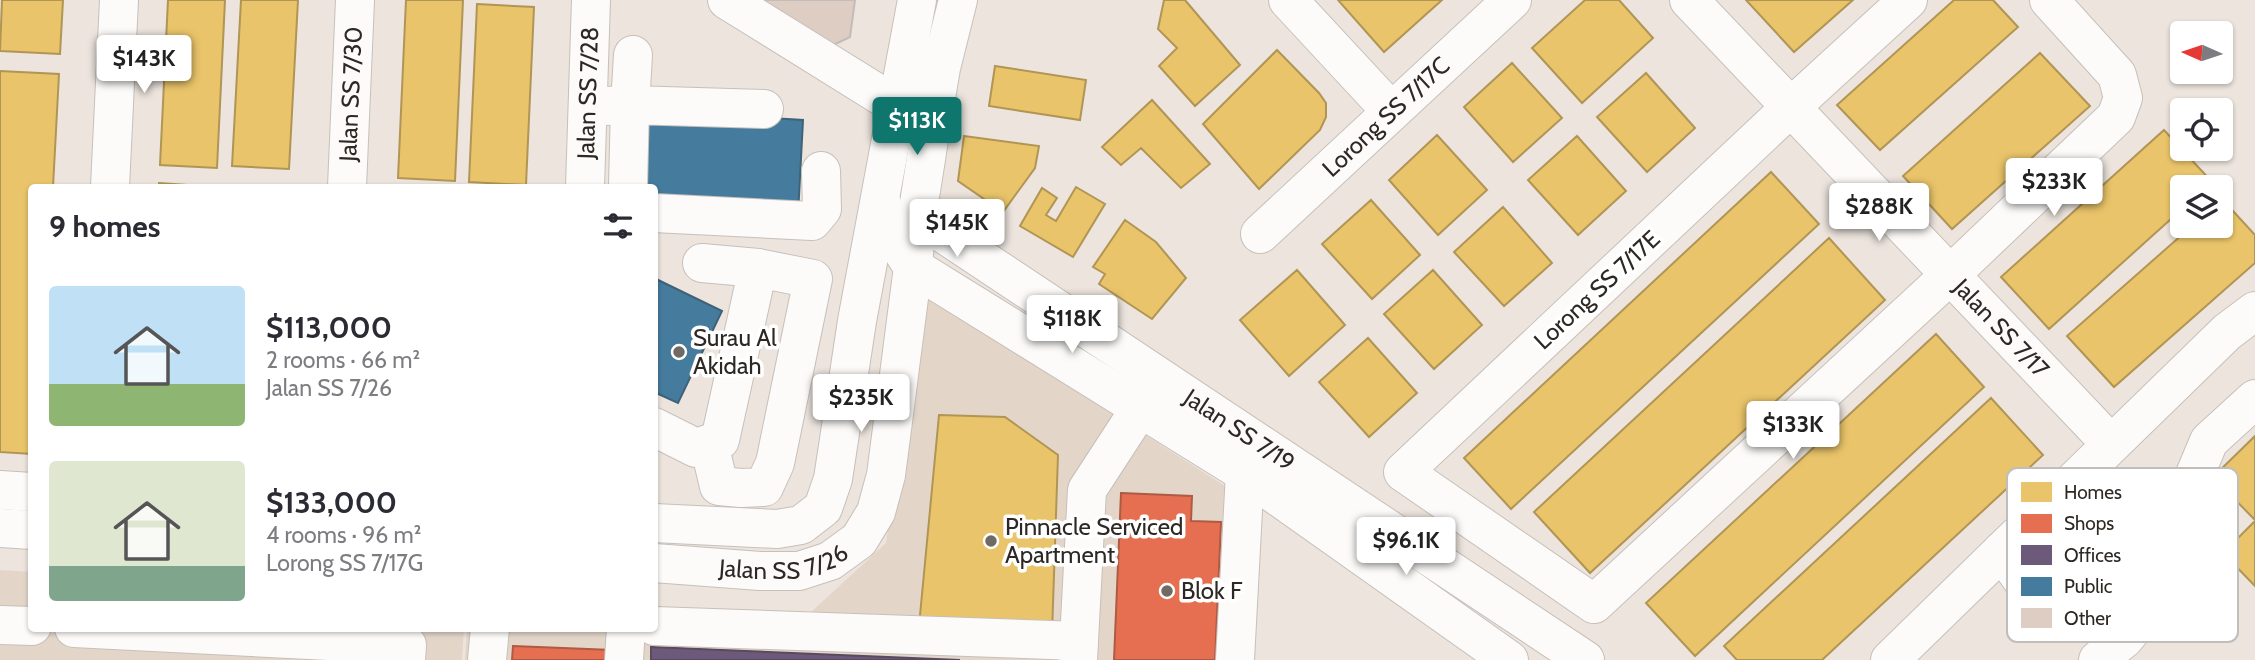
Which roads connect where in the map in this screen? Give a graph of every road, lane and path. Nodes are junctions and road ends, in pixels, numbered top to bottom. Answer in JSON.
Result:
{"nodes":[{"id":1,"x":119,"y":0,"type":"edge"},
{"id":2,"x":355,"y":0,"type":"edge"},
{"id":3,"x":591,"y":0,"type":"edge"},
{"id":4,"x":727,"y":0,"type":"edge"},
{"id":5,"x":958,"y":0,"type":"edge"},
{"id":6,"x":1288,"y":0,"type":"edge"},
{"id":7,"x":1512,"y":0,"type":"edge"},
{"id":8,"x":1689,"y":0,"type":"edge"},
{"id":9,"x":1908,"y":0,"type":"edge"},
{"id":10,"x":2049,"y":0,"type":"edge"},
{"id":11,"x":908,"y":9,"type":"edge"},
{"id":12,"x":633,"y":55,"type":"dead end"},
{"id":13,"x":629,"y":105,"type":"junction"},
{"id":14,"x":896,"y":105,"type":"junction"},
{"id":15,"x":589,"y":107,"type":"junction"},
{"id":16,"x":1791,"y":107,"type":"junction"},
{"id":17,"x":764,"y":109,"type":"dead end"},
{"id":18,"x":1391,"y":111,"type":"junction"},
{"id":19,"x":821,"y":171,"type":"dead end"},
{"id":20,"x":110,"y":184,"type":"edge"},
{"id":21,"x":347,"y":184,"type":"edge"},
{"id":22,"x":585,"y":184,"type":"edge"},
{"id":23,"x":628,"y":184,"type":"edge"},
{"id":24,"x":880,"y":199,"type":"junction"},
{"id":25,"x":658,"y":214,"type":"edge"},
{"id":26,"x":905,"y":225,"type":"junction"},
{"id":27,"x":1260,"y":234,"type":"dead end"},
{"id":28,"x":702,"y":263,"type":"dead end"},
{"id":29,"x":868,"y":264,"type":"junction"},
{"id":30,"x":913,"y":267,"type":"junction"},
{"id":31,"x":758,"y":268,"type":"junction"},
{"id":32,"x":1950,"y":275,"type":"junction"},
{"id":33,"x":2253,"y":317,"type":"edge"},
{"id":34,"x":2255,"y":400,"type":"edge"},
{"id":35,"x":1141,"y":407,"type":"junction"},
{"id":36,"x":658,"y":429,"type":"edge"},
{"id":37,"x":709,"y":444,"type":"junction"},
{"id":38,"x":2111,"y":444,"type":"junction"},
{"id":39,"x":1253,"y":459,"type":"junction"},
{"id":40,"x":2087,"y":468,"type":"edge"},
{"id":41,"x":2198,"y":468,"type":"edge"},
{"id":42,"x":0,"y":490,"type":"edge"},
{"id":43,"x":28,"y":492,"type":"edge"},
{"id":44,"x":658,"y":523,"type":"edge"},
{"id":45,"x":0,"y":528,"type":"edge"},
{"id":46,"x":28,"y":530,"type":"edge"},
{"id":47,"x":2007,"y":546,"type":"edge"},
{"id":48,"x":2002,"y":551,"type":"junction"},
{"id":49,"x":2007,"y":558,"type":"edge"},
{"id":50,"x":658,"y":563,"type":"edge"},
{"id":51,"x":0,"y":625,"type":"edge"},
{"id":52,"x":28,"y":626,"type":"edge"},
{"id":53,"x":658,"y":626,"type":"edge"},
{"id":54,"x":152,"y":632,"type":"edge"},
{"id":55,"x":490,"y":632,"type":"edge"},
{"id":56,"x":626,"y":632,"type":"edge"},
{"id":57,"x":2120,"y":642,"type":"edge"},
{"id":58,"x":1078,"y":650,"type":"edge"},
{"id":59,"x":406,"y":660,"type":"edge"},
{"id":60,"x":487,"y":660,"type":"edge"},
{"id":61,"x":624,"y":660,"type":"edge"},
{"id":62,"x":1235,"y":660,"type":"edge"},
{"id":63,"x":1509,"y":660,"type":"edge"},
{"id":64,"x":1584,"y":660,"type":"edge"},
{"id":65,"x":1890,"y":660,"type":"edge"},
{"id":66,"x":2098,"y":660,"type":"edge"}],
"edges":[{"from":1,"to":20,"type":"street"},
{"from":2,"to":21,"type":"street","name":"Jalan SS 7/30"},
{"from":3,"to":15,"type":"street","name":"Jalan SS 7/28"},
{"from":4,"to":14,"type":"street"},
{"from":5,"to":26,"type":"street"},
{"from":6,"to":18,"type":"street"},
{"from":7,"to":18,"type":"street","name":"Lorong SS 7/17C"},
{"from":8,"to":16,"type":"street","name":"Jalan SS 7/17"},
{"from":9,"to":16,"type":"street","name":"Lorong SS 7/17E"},
{"from":10,"to":32,"type":"street"},
{"from":11,"to":14,"type":"street","name":"Jalan SS 7/26"},
{"from":12,"to":13,"type":"street"},
{"from":13,"to":15,"type":"street"},
{"from":13,"to":17,"type":"street"},
{"from":13,"to":23,"type":"street"},
{"from":14,"to":24,"type":"street","name":"Jalan SS 7/26"},
{"from":15,"to":22,"type":"street","name":"Jalan SS 7/28"},
{"from":16,"to":32,"type":"street","name":"Jalan SS 7/17"},
{"from":16,"to":32,"type":"street","name":"Lorong SS 7/17E"},
{"from":18,"to":27,"type":"street","name":"Lorong SS 7/17C"},
{"from":19,"to":25,"type":"street"},
{"from":24,"to":26,"type":"street","name":"Jalan SS 7/19"},
{"from":24,"to":29,"type":"street","name":"Jalan SS 7/26"},
{"from":26,"to":29,"type":"street"},
{"from":26,"to":30,"type":"street","name":"Jalan SS 7/19"},
{"from":26,"to":39,"type":"street","name":"Jalan SS 7/19"},
{"from":28,"to":31,"type":"street"},
{"from":29,"to":44,"type":"street","name":"Jalan SS 7/26"},
{"from":30,"to":35,"type":"street","name":"Jalan SS 7/19"},
{"from":30,"to":50,"type":"street","name":"Jalan SS 7/26"},
{"from":31,"to":37,"type":"street"},
{"from":31,"to":37,"type":"street"},
{"from":32,"to":38,"type":"street","name":"Jalan SS 7/17"},
{"from":33,"to":38,"type":"street"},
{"from":34,"to":41,"type":"street"},
{"from":35,"to":39,"type":"street","name":"Jalan SS 7/19"},
{"from":35,"to":58,"type":"street"},
{"from":36,"to":37,"type":"street"},
{"from":38,"to":40,"type":"street"},
{"from":39,"to":62,"type":"street"},
{"from":39,"to":63,"type":"street","name":"Jalan SS 7/19"},
{"from":39,"to":64,"type":"street","name":"Jalan SS 7/19"},
{"from":42,"to":43,"type":"street"},
{"from":45,"to":46,"type":"street"},
{"from":47,"to":48,"type":"street"},
{"from":48,"to":49,"type":"street"},
{"from":48,"to":65,"type":"street"},
{"from":51,"to":52,"type":"street"},
{"from":53,"to":58,"type":"street"},
{"from":54,"to":59,"type":"street"},
{"from":55,"to":60,"type":"street"},
{"from":56,"to":61,"type":"street"},
{"from":57,"to":66,"type":"street"}]}
